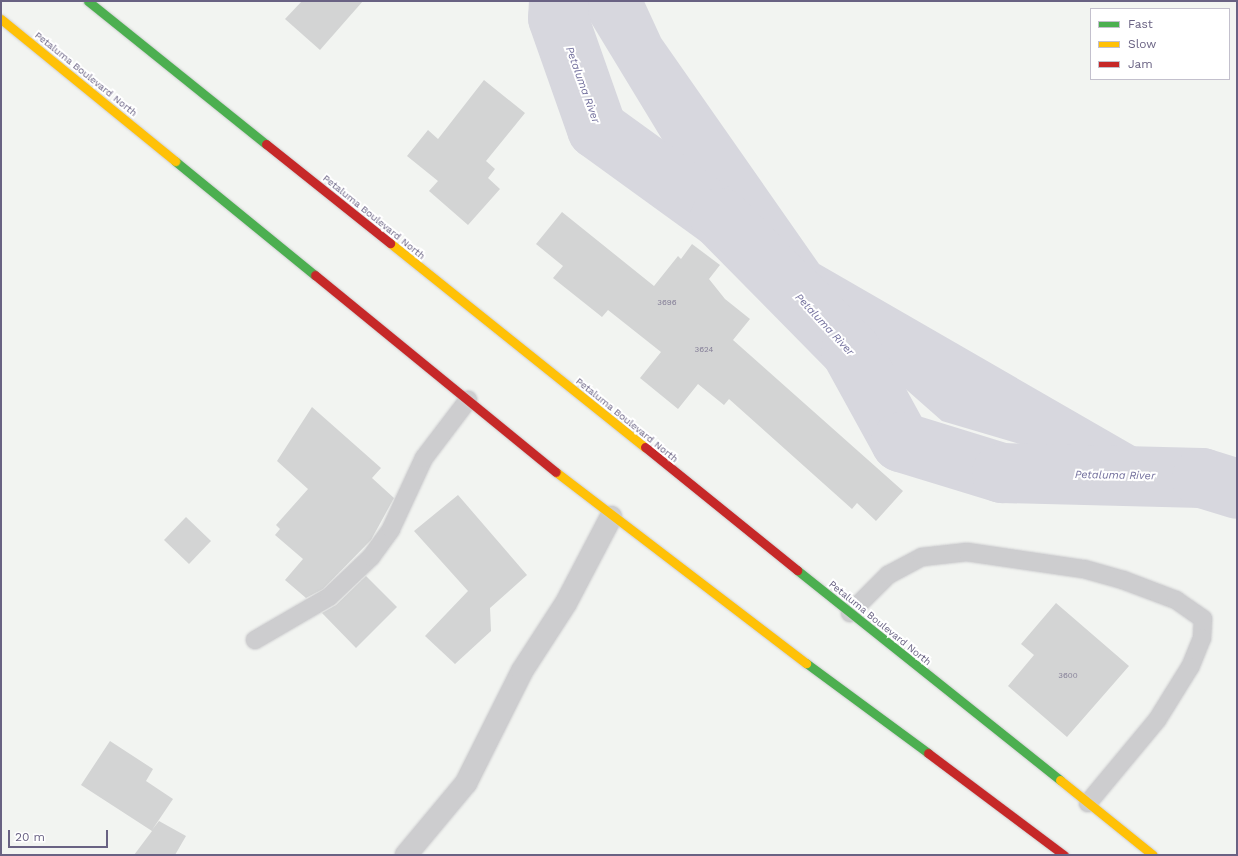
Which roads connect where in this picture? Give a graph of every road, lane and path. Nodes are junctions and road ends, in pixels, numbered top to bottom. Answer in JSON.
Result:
{"nodes":[{"id":1,"x":88,"y":1,"type":"edge"},
{"id":2,"x":1,"y":19,"type":"edge"},
{"id":3,"x":468,"y":400,"type":"junction"},
{"id":4,"x":611,"y":517,"type":"junction"},
{"id":5,"x":850,"y":613,"type":"junction"},
{"id":6,"x":255,"y":640,"type":"dead end"},
{"id":7,"x":1088,"y":803,"type":"junction"},
{"id":8,"x":406,"y":855,"type":"edge"},
{"id":9,"x":1064,"y":855,"type":"edge"},
{"id":10,"x":1153,"y":855,"type":"edge"}],
"edges":[{"from":1,"to":5,"type":"main road","name":"Petaluma Boulevard North"},
{"from":2,"to":3,"type":"main road","name":"Petaluma Boulevard North"},
{"from":3,"to":4,"type":"main road","name":"Petaluma Boulevard North"},
{"from":3,"to":6,"type":"lane"},
{"from":4,"to":8,"type":"street"},
{"from":4,"to":9,"type":"main road","name":"Petaluma Boulevard North"},
{"from":5,"to":7,"type":"main road","name":"Petaluma Boulevard North"},
{"from":5,"to":7,"type":"lane"},
{"from":7,"to":10,"type":"main road","name":"Petaluma Boulevard North"}]}
